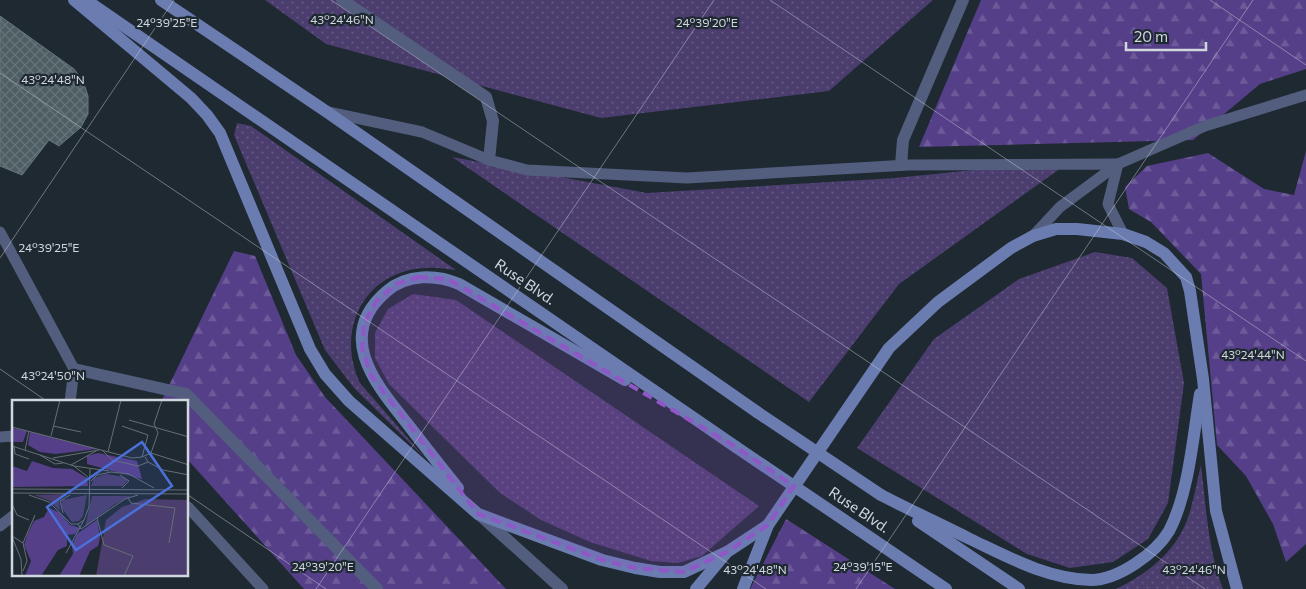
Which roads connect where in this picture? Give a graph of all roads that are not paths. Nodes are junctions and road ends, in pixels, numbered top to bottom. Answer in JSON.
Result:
{"nodes":[{"id":1,"x":74,"y":0,"type":"edge"},
{"id":2,"x":86,"y":0,"type":"edge"},
{"id":3,"x":161,"y":0,"type":"edge"},
{"id":4,"x":342,"y":0,"type":"edge"},
{"id":5,"x":963,"y":0,"type":"edge"},
{"id":6,"x":1306,"y":95,"type":"edge"},
{"id":7,"x":327,"y":112,"type":"junction"},
{"id":8,"x":489,"y":160,"type":"junction"},
{"id":9,"x":1118,"y":164,"type":"junction"},
{"id":10,"x":901,"y":165,"type":"junction"},
{"id":11,"x":0,"y":232,"type":"edge"},
{"id":12,"x":1123,"y":234,"type":"junction"},
{"id":13,"x":1033,"y":236,"type":"junction"},
{"id":14,"x":74,"y":369,"type":"junction"},
{"id":15,"x":1203,"y":379,"type":"junction"},
{"id":16,"x":70,"y":400,"type":"edge"},
{"id":17,"x":736,"y":446,"type":"junction"},
{"id":18,"x":881,"y":495,"type":"junction"},
{"id":19,"x":189,"y":508,"type":"edge"},
{"id":20,"x":478,"y":514,"type":"junction"},
{"id":21,"x":12,"y":517,"type":"edge"},
{"id":22,"x":768,"y":525,"type":"junction"},
{"id":23,"x":0,"y":526,"type":"edge"},
{"id":24,"x":727,"y":552,"type":"junction"},
{"id":25,"x":263,"y":589,"type":"edge"},
{"id":26,"x":377,"y":589,"type":"edge"},
{"id":27,"x":562,"y":589,"type":"edge"},
{"id":28,"x":696,"y":589,"type":"edge"},
{"id":29,"x":743,"y":589,"type":"edge"},
{"id":30,"x":946,"y":589,"type":"edge"},
{"id":31,"x":1019,"y":589,"type":"edge"},
{"id":32,"x":1237,"y":589,"type":"edge"}],
"edges":[{"from":1,"to":20,"type":"main road"},
{"from":2,"to":17,"type":"main road","name":"Ruse Blvd."},
{"from":3,"to":7,"type":"main road","name":"Ruse Blvd."},
{"from":4,"to":8,"type":"street"},
{"from":5,"to":10,"type":"street"},
{"from":6,"to":9,"type":"lane"},
{"from":7,"to":8,"type":"lane"},
{"from":7,"to":18,"type":"main road","name":"Ruse Blvd.","bridge":true},
{"from":8,"to":10,"type":"lane"},
{"from":9,"to":10,"type":"lane"},
{"from":9,"to":12,"type":"lane"},
{"from":9,"to":13,"type":"lane"},
{"from":11,"to":14,"type":"lane"},
{"from":12,"to":13,"type":"main road"},
{"from":12,"to":15,"type":"main road"},
{"from":13,"to":22,"type":"main road"},
{"from":14,"to":16,"type":"lane"},
{"from":14,"to":26,"type":"street"},
{"from":15,"to":18,"type":"main road"},
{"from":15,"to":32,"type":"main road"},
{"from":17,"to":20,"type":"main road"},
{"from":17,"to":30,"type":"main road","name":"Ruse Blvd.","bridge":true},
{"from":18,"to":31,"type":"main road","name":"Ruse Blvd."},
{"from":19,"to":25,"type":"lane"},
{"from":20,"to":24,"type":"main road"},
{"from":20,"to":27,"type":"street"},
{"from":21,"to":23,"type":"lane"},
{"from":22,"to":24,"type":"main road"},
{"from":22,"to":29,"type":"main road"},
{"from":24,"to":28,"type":"main road"}]}
